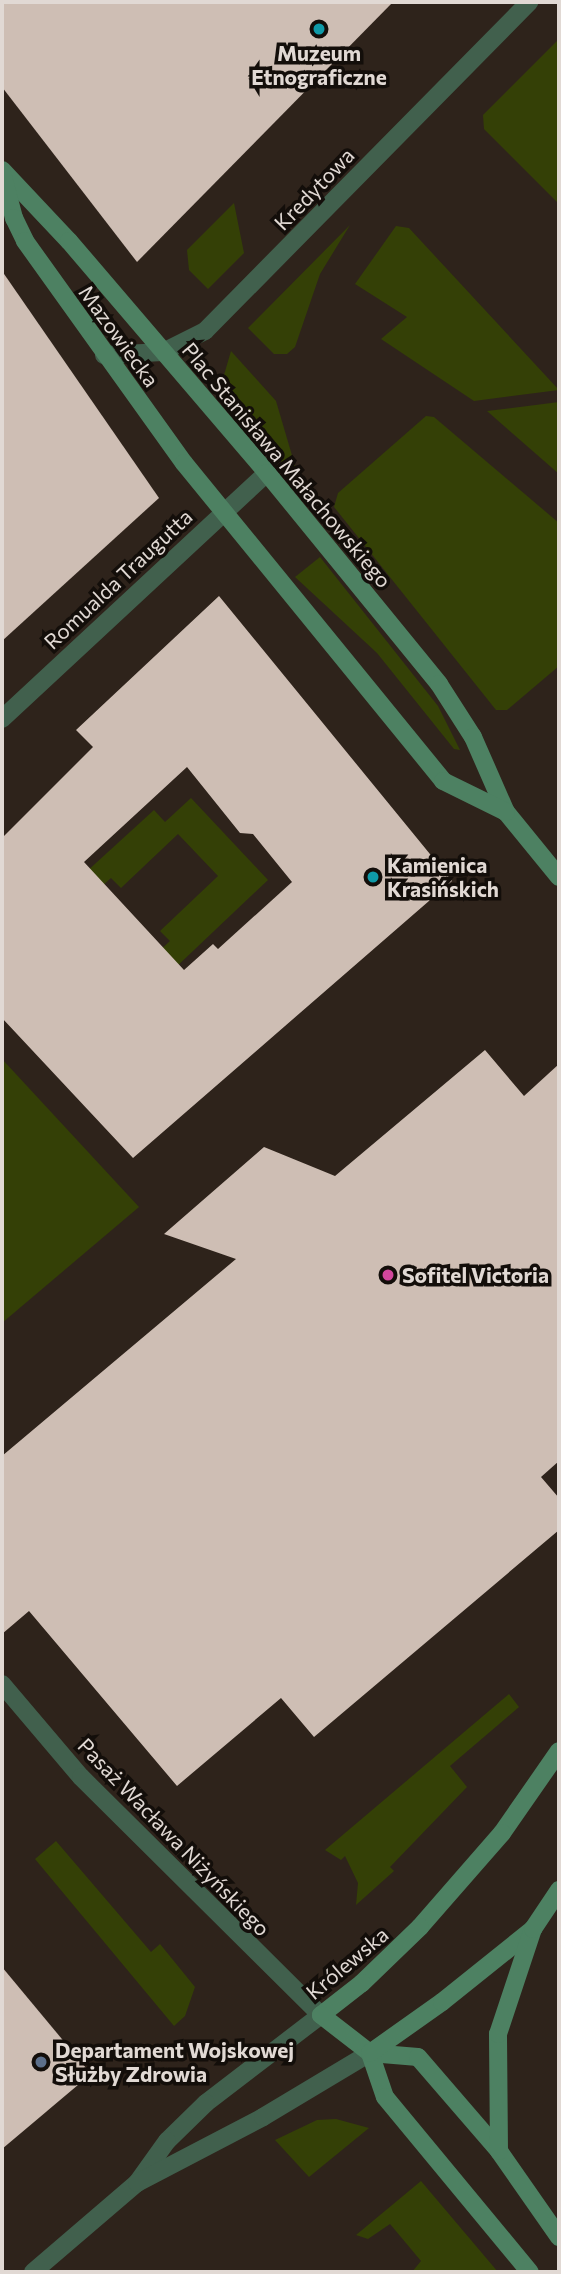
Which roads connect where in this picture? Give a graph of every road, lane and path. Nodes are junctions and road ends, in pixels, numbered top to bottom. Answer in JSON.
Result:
{"nodes":[{"id":1,"x":529,"y":2,"type":"edge"},
{"id":2,"x":2,"y":171,"type":"edge"},
{"id":3,"x":163,"y":352,"type":"junction"},
{"id":4,"x":104,"y":355,"type":"junction"},
{"id":5,"x":267,"y":473,"type":"junction"},
{"id":6,"x":224,"y":513,"type":"junction"},
{"id":7,"x":2,"y":719,"type":"edge"},
{"id":8,"x":506,"y":812,"type":"junction"},
{"id":9,"x":559,"y":877,"type":"edge"},
{"id":10,"x":2,"y":1684,"type":"edge"},
{"id":11,"x":559,"y":1751,"type":"edge"},
{"id":12,"x":559,"y":1889,"type":"edge"},
{"id":13,"x":533,"y":1929,"type":"junction"},
{"id":14,"x":321,"y":2015,"type":"junction"},
{"id":15,"x":370,"y":2053,"type":"junction"},
{"id":16,"x":499,"y":2151,"type":"junction"},
{"id":17,"x":137,"y":2183,"type":"junction"},
{"id":18,"x":559,"y":2237,"type":"edge"},
{"id":19,"x":33,"y":2272,"type":"edge"},
{"id":20,"x":530,"y":2272,"type":"edge"}],
"edges":[{"from":1,"to":3,"type":"street","name":"Kredytowa"},
{"from":2,"to":3,"type":"street","name":"Plac Stanisława Małachowskiego"},
{"from":2,"to":4,"type":"street","name":"Mazowiecka"},
{"from":3,"to":4,"type":"street","name":"Kredytowa"},
{"from":3,"to":5,"type":"street","name":"Plac Stanisława Małachowskiego"},
{"from":4,"to":6,"type":"street","name":"Mazowiecka"},
{"from":5,"to":6,"type":"street","name":"Romualda Traugutta"},
{"from":5,"to":8,"type":"street","name":"Plac Stanisława Małachowskiego"},
{"from":6,"to":7,"type":"street","name":"Romualda Traugutta"},
{"from":6,"to":8,"type":"street","name":"Plac Stanisława Małachowskiego"},
{"from":8,"to":9,"type":"street","name":"Plac Stanisława Małachowskiego"},
{"from":10,"to":14,"type":"street","name":"Pasaż Wacława Niżyńskiego"},
{"from":11,"to":14,"type":"street","name":"Królewska"},
{"from":12,"to":13,"type":"street"},
{"from":13,"to":15,"type":"street"},
{"from":13,"to":16,"type":"street"},
{"from":14,"to":15,"type":"street"},
{"from":14,"to":17,"type":"street","name":"Królewska"},
{"from":15,"to":16,"type":"street"},
{"from":15,"to":17,"type":"street","name":"Królewska"},
{"from":15,"to":20,"type":"street"},
{"from":16,"to":18,"type":"street"},
{"from":17,"to":19,"type":"street","name":"Królewska"}]}
